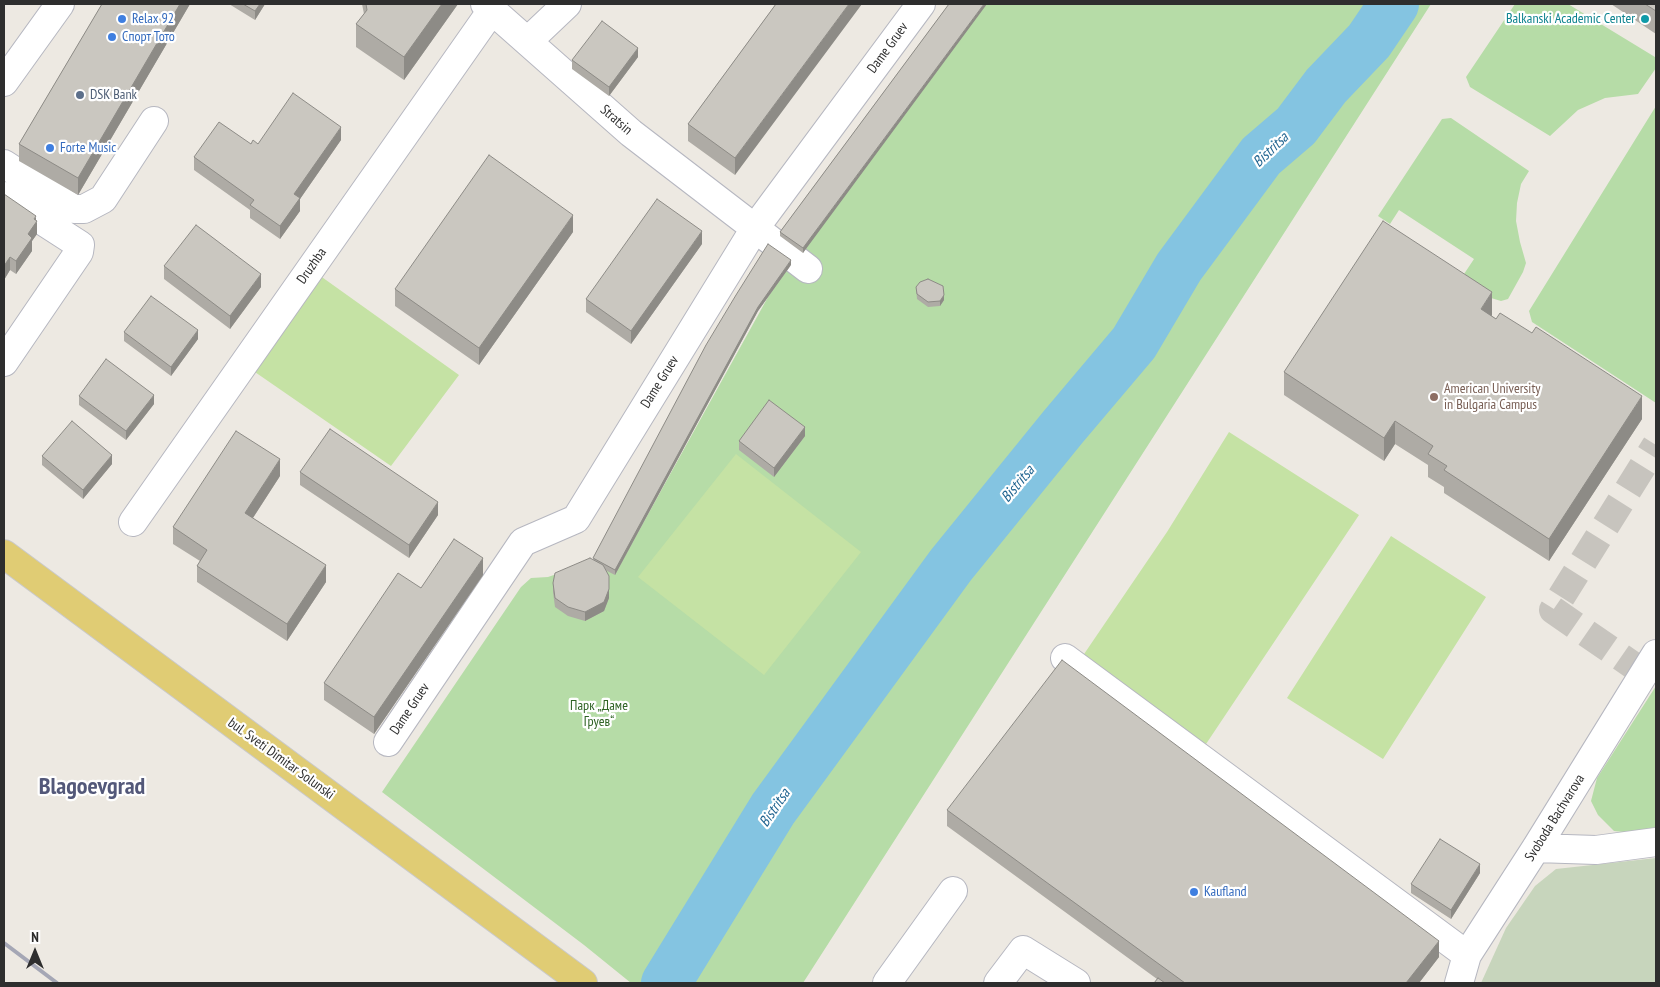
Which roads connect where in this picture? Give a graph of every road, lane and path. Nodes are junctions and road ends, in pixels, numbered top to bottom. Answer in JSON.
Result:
{"nodes":[{"id":1,"x":60,"y":4,"type":"edge"},
{"id":2,"x":567,"y":4,"type":"edge"},
{"id":3,"x":921,"y":4,"type":"edge"},
{"id":4,"x":489,"y":7,"type":"edge"},
{"id":5,"x":528,"y":41,"type":"junction"},
{"id":6,"x":4,"y":82,"type":"edge"},
{"id":7,"x":154,"y":121,"type":"dead end"},
{"id":8,"x":4,"y":164,"type":"edge"},
{"id":9,"x":4,"y":196,"type":"edge"},
{"id":10,"x":755,"y":228,"type":"junction"},
{"id":11,"x":808,"y":269,"type":"dead end"},
{"id":12,"x":4,"y":362,"type":"edge"},
{"id":13,"x":133,"y":522,"type":"dead end"},
{"id":14,"x":4,"y":554,"type":"edge"},
{"id":15,"x":1656,"y":654,"type":"edge"},
{"id":16,"x":1065,"y":658,"type":"dead end"},
{"id":17,"x":388,"y":742,"type":"dead end"},
{"id":18,"x":1656,"y":842,"type":"edge"},
{"id":19,"x":1536,"y":848,"type":"junction"},
{"id":20,"x":953,"y":891,"type":"dead end"},
{"id":21,"x":1467,"y":955,"type":"junction"},
{"id":22,"x":1073,"y":982,"type":"edge"},
{"id":23,"x":584,"y":983,"type":"edge"},
{"id":24,"x":887,"y":983,"type":"edge"},
{"id":25,"x":998,"y":983,"type":"edge"},
{"id":26,"x":1459,"y":983,"type":"edge"}],
"edges":[{"from":1,"to":6,"type":"street"},
{"from":2,"to":5,"type":"street"},
{"from":3,"to":10,"type":"street","name":"Dame Gruev"},
{"from":4,"to":5,"type":"street","name":"Stratsin"},
{"from":4,"to":13,"type":"street","name":"Druzhba"},
{"from":5,"to":10,"type":"street","name":"Stratsin"},
{"from":7,"to":8,"type":"street"},
{"from":9,"to":12,"type":"street"},
{"from":10,"to":11,"type":"street","name":"Stratsin"},
{"from":10,"to":17,"type":"street","name":"Dame Gruev"},
{"from":14,"to":23,"type":"main road","name":"bul. Sveti Dimitar Solunski"},
{"from":15,"to":19,"type":"street","name":"Svoboda Bachvarova"},
{"from":16,"to":21,"type":"street"},
{"from":18,"to":19,"type":"street"},
{"from":19,"to":21,"type":"street","name":"Svoboda Bachvarova"},
{"from":20,"to":24,"type":"street"},
{"from":21,"to":26,"type":"street","name":"Svoboda Bachvarova"},
{"from":22,"to":25,"type":"street"}]}
